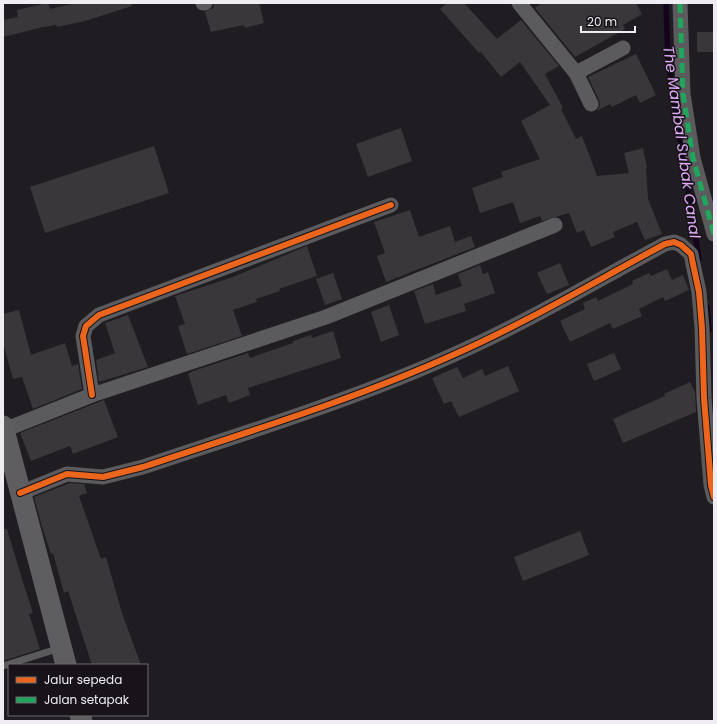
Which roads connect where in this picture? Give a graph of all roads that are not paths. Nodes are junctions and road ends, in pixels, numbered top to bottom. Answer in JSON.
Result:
{"nodes":[{"id":1,"x":519,"y":3,"type":"edge"},
{"id":2,"x":680,"y":3,"type":"edge"},
{"id":3,"x":623,"y":48,"type":"dead end"},
{"id":4,"x":576,"y":72,"type":"junction"},
{"id":5,"x":592,"y":104,"type":"dead end"},
{"id":6,"x":391,"y":205,"type":"dead end"},
{"id":7,"x":555,"y":224,"type":"dead end"},
{"id":8,"x":714,"y":234,"type":"edge"},
{"id":9,"x":708,"y":358,"type":"edge"},
{"id":10,"x":92,"y":395,"type":"junction"},
{"id":11,"x":3,"y":428,"type":"edge"},
{"id":12,"x":7,"y":461,"type":"edge"},
{"id":13,"x":20,"y":492,"type":"junction"},
{"id":14,"x":714,"y":497,"type":"edge"},
{"id":15,"x":63,"y":657,"type":"edge"},
{"id":16,"x":16,"y":664,"type":"edge"}],
"edges":[{"from":1,"to":4,"type":"street"},
{"from":2,"to":8,"type":"street"},
{"from":3,"to":4,"type":"street"},
{"from":4,"to":5,"type":"street"},
{"from":6,"to":10,"type":"street"},
{"from":7,"to":10,"type":"street"},
{"from":9,"to":13,"type":"street"},
{"from":9,"to":14,"type":"street"},
{"from":10,"to":11,"type":"street"},
{"from":11,"to":12,"type":"main road"},
{"from":12,"to":13,"type":"main road"},
{"from":13,"to":15,"type":"main road"},
{"from":15,"to":16,"type":"lane"}]}
